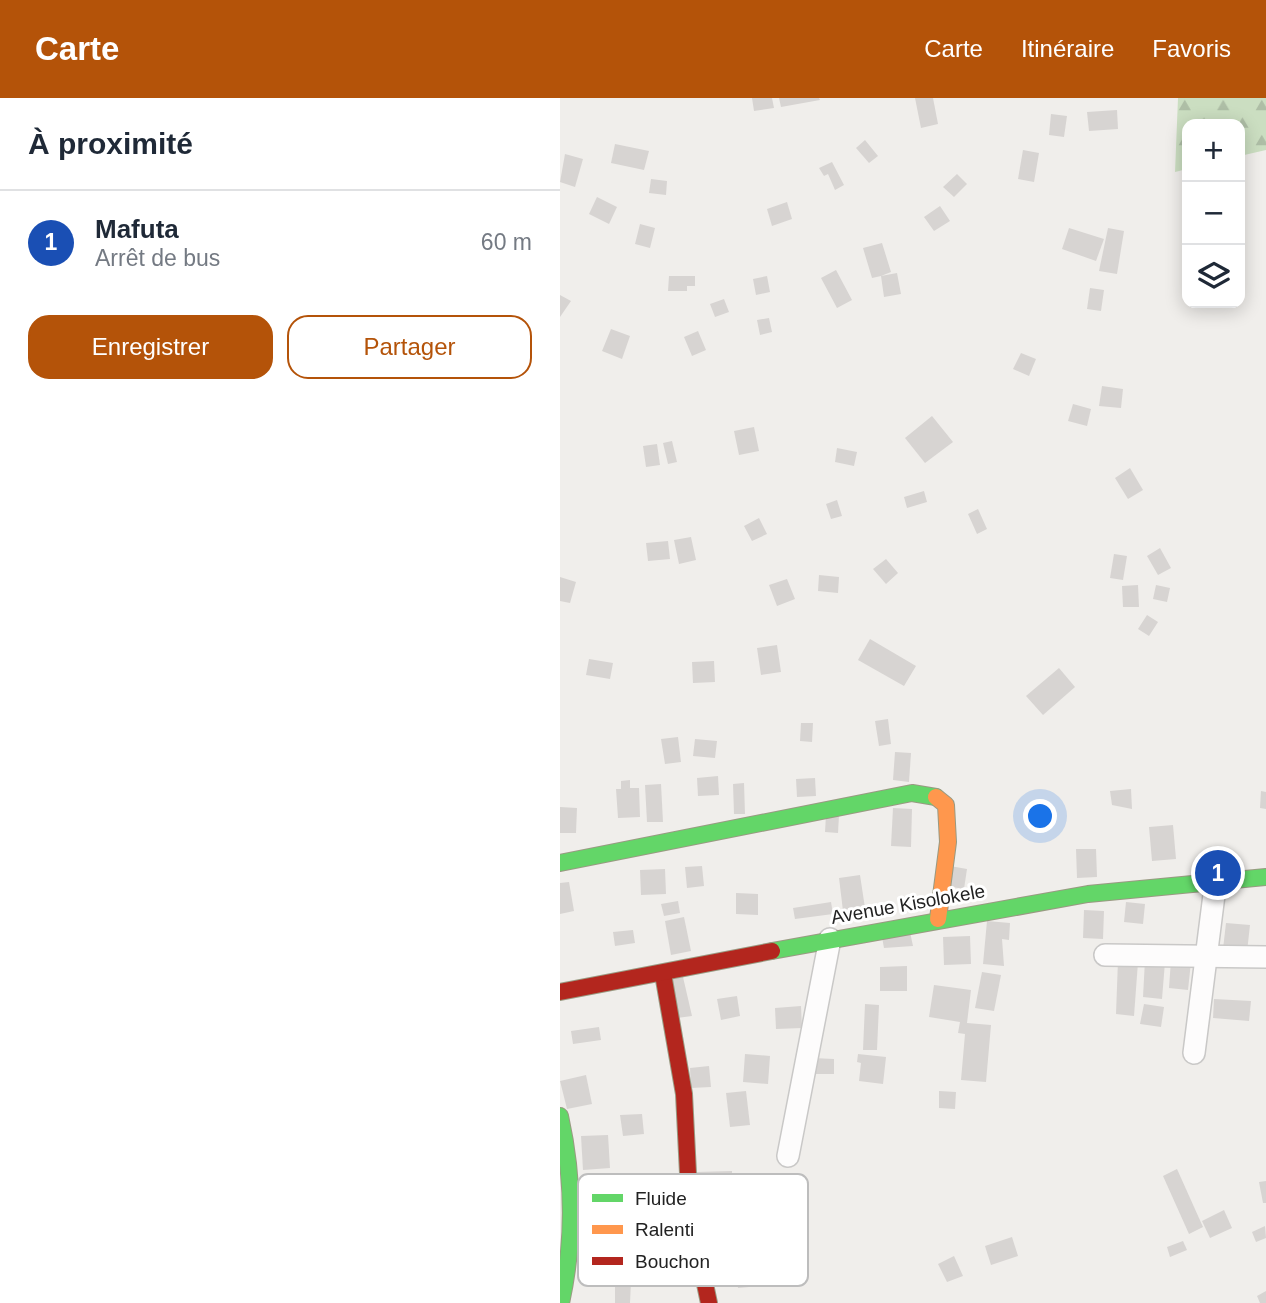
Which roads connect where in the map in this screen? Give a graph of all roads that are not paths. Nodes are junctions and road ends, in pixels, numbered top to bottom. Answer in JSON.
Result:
{"nodes":[{"id":1,"x":560,"y":863,"type":"edge"},
{"id":2,"x":1266,"y":877,"type":"edge"},
{"id":3,"x":1216,"y":879,"type":"junction"},
{"id":4,"x":938,"y":919,"type":"junction"},
{"id":5,"x":830,"y":939,"type":"junction"},
{"id":6,"x":1105,"y":955,"type":"dead end"},
{"id":7,"x":1206,"y":956,"type":"junction"},
{"id":8,"x":1266,"y":957,"type":"edge"},
{"id":9,"x":663,"y":974,"type":"junction"},
{"id":10,"x":560,"y":992,"type":"edge"},
{"id":11,"x":1194,"y":1053,"type":"dead end"},
{"id":12,"x":560,"y":1116,"type":"edge"},
{"id":13,"x":788,"y":1156,"type":"dead end"},
{"id":14,"x":688,"y":1174,"type":"edge"},
{"id":15,"x":561,"y":1303,"type":"edge"}],
"edges":[{"from":1,"to":4,"type":"street"},
{"from":2,"to":3,"type":"street","name":"Avenue Kisolokele"},
{"from":3,"to":4,"type":"street","name":"Avenue Kisolokele"},
{"from":3,"to":7,"type":"street"},
{"from":4,"to":5,"type":"street","name":"Avenue Kisolokele"},
{"from":5,"to":9,"type":"street","name":"Avenue Kisolokele"},
{"from":5,"to":13,"type":"street"},
{"from":6,"to":7,"type":"street"},
{"from":7,"to":8,"type":"street"},
{"from":7,"to":11,"type":"street"},
{"from":9,"to":10,"type":"street","name":"Avenue Kisolokele"},
{"from":9,"to":14,"type":"street"},
{"from":12,"to":15,"type":"street"}]}
